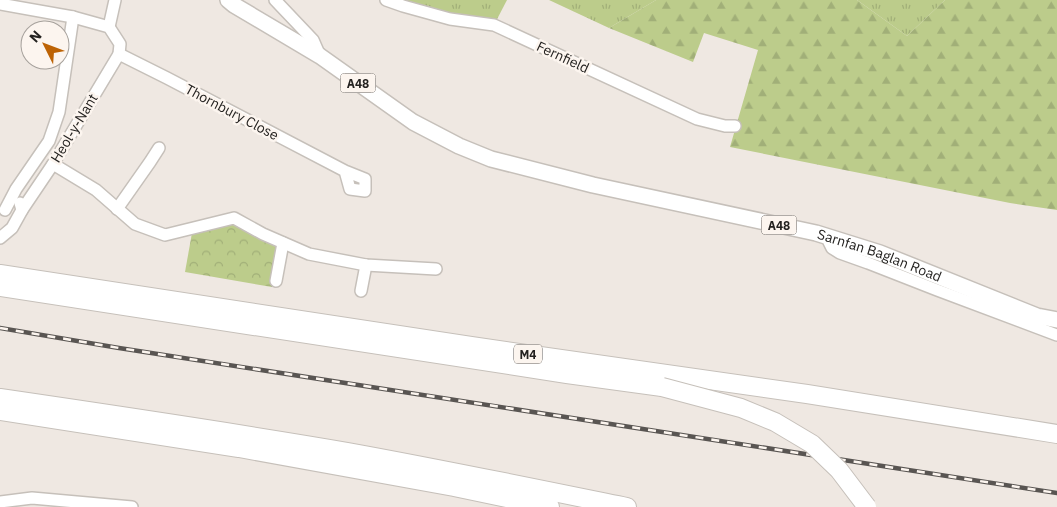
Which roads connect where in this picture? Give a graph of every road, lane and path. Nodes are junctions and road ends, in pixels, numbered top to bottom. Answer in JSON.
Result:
{"nodes":[{"id":1,"x":115,"y":0,"type":"edge"},
{"id":2,"x":228,"y":0,"type":"edge"},
{"id":3,"x":275,"y":0,"type":"edge"},
{"id":4,"x":386,"y":0,"type":"edge"},
{"id":5,"x":18,"y":3,"type":"edge"},
{"id":6,"x":0,"y":4,"type":"edge"},
{"id":7,"x":73,"y":17,"type":"junction"},
{"id":8,"x":109,"y":27,"type":"junction"},
{"id":9,"x":119,"y":49,"type":"junction"},
{"id":10,"x":320,"y":56,"type":"junction"},
{"id":11,"x":735,"y":126,"type":"dead end"},
{"id":12,"x":159,"y":148,"type":"dead end"},
{"id":13,"x":53,"y":164,"type":"junction"},
{"id":14,"x":344,"y":172,"type":"dead end"},
{"id":15,"x":16,"y":189,"type":"junction"},
{"id":16,"x":117,"y":208,"type":"junction"},
{"id":17,"x":5,"y":210,"type":"dead end"},
{"id":18,"x":22,"y":210,"type":"junction"},
{"id":19,"x":830,"y":237,"type":"junction"},
{"id":20,"x":0,"y":238,"type":"edge"},
{"id":21,"x":283,"y":243,"type":"junction"},
{"id":22,"x":366,"y":266,"type":"junction"},
{"id":23,"x":436,"y":269,"type":"dead end"},
{"id":24,"x":0,"y":274,"type":"edge"},
{"id":25,"x":276,"y":281,"type":"dead end"},
{"id":26,"x":0,"y":287,"type":"edge"},
{"id":27,"x":361,"y":292,"type":"dead end"},
{"id":28,"x":1057,"y":320,"type":"edge"},
{"id":29,"x":1057,"y":335,"type":"edge"},
{"id":30,"x":0,"y":398,"type":"edge"},
{"id":31,"x":0,"y":411,"type":"edge"},
{"id":32,"x":1057,"y":434,"type":"edge"},
{"id":33,"x":0,"y":502,"type":"edge"},
{"id":34,"x":132,"y":507,"type":"edge"},
{"id":35,"x":550,"y":507,"type":"edge"},
{"id":36,"x":627,"y":507,"type":"edge"},
{"id":37,"x":867,"y":507,"type":"edge"}],
"edges":[{"from":1,"to":8,"type":"street"},
{"from":2,"to":10,"type":"main road","number":"A48"},
{"from":3,"to":10,"type":"street"},
{"from":4,"to":11,"type":"street","name":"Fernfield"},
{"from":5,"to":6,"type":"street"},
{"from":5,"to":7,"type":"street"},
{"from":7,"to":8,"type":"street"},
{"from":7,"to":15,"type":"street","name":"Heol-y-Nant"},
{"from":8,"to":9,"type":"street"},
{"from":9,"to":13,"type":"street","name":"Heol-y-Nant"},
{"from":9,"to":14,"type":"street","name":"Thornbury Close"},
{"from":10,"to":19,"type":"main road","name":"Sarnfan Baglan Road","number":"A48"},
{"from":12,"to":16,"type":"street"},
{"from":13,"to":16,"type":"street"},
{"from":13,"to":18,"type":"street","name":"Heol-y-Nant"},
{"from":15,"to":17,"type":"street","name":"Heol-y-Nant"},
{"from":15,"to":18,"type":"street"},
{"from":16,"to":21,"type":"street"},
{"from":18,"to":20,"type":"street","name":"Heol-y-Nant"},
{"from":19,"to":28,"type":"main road","name":"Sarnfan Baglan Road","number":"A48"},
{"from":19,"to":29,"type":"street"},
{"from":21,"to":22,"type":"street"},
{"from":21,"to":25,"type":"street"},
{"from":22,"to":23,"type":"street"},
{"from":22,"to":27,"type":"street"},
{"from":24,"to":32,"type":"highway","number":"M4"},
{"from":26,"to":37,"type":"highway","number":"M4","bridge":true},
{"from":30,"to":36,"type":"highway"},
{"from":31,"to":35,"type":"highway"},
{"from":33,"to":34,"type":"street"}]}
